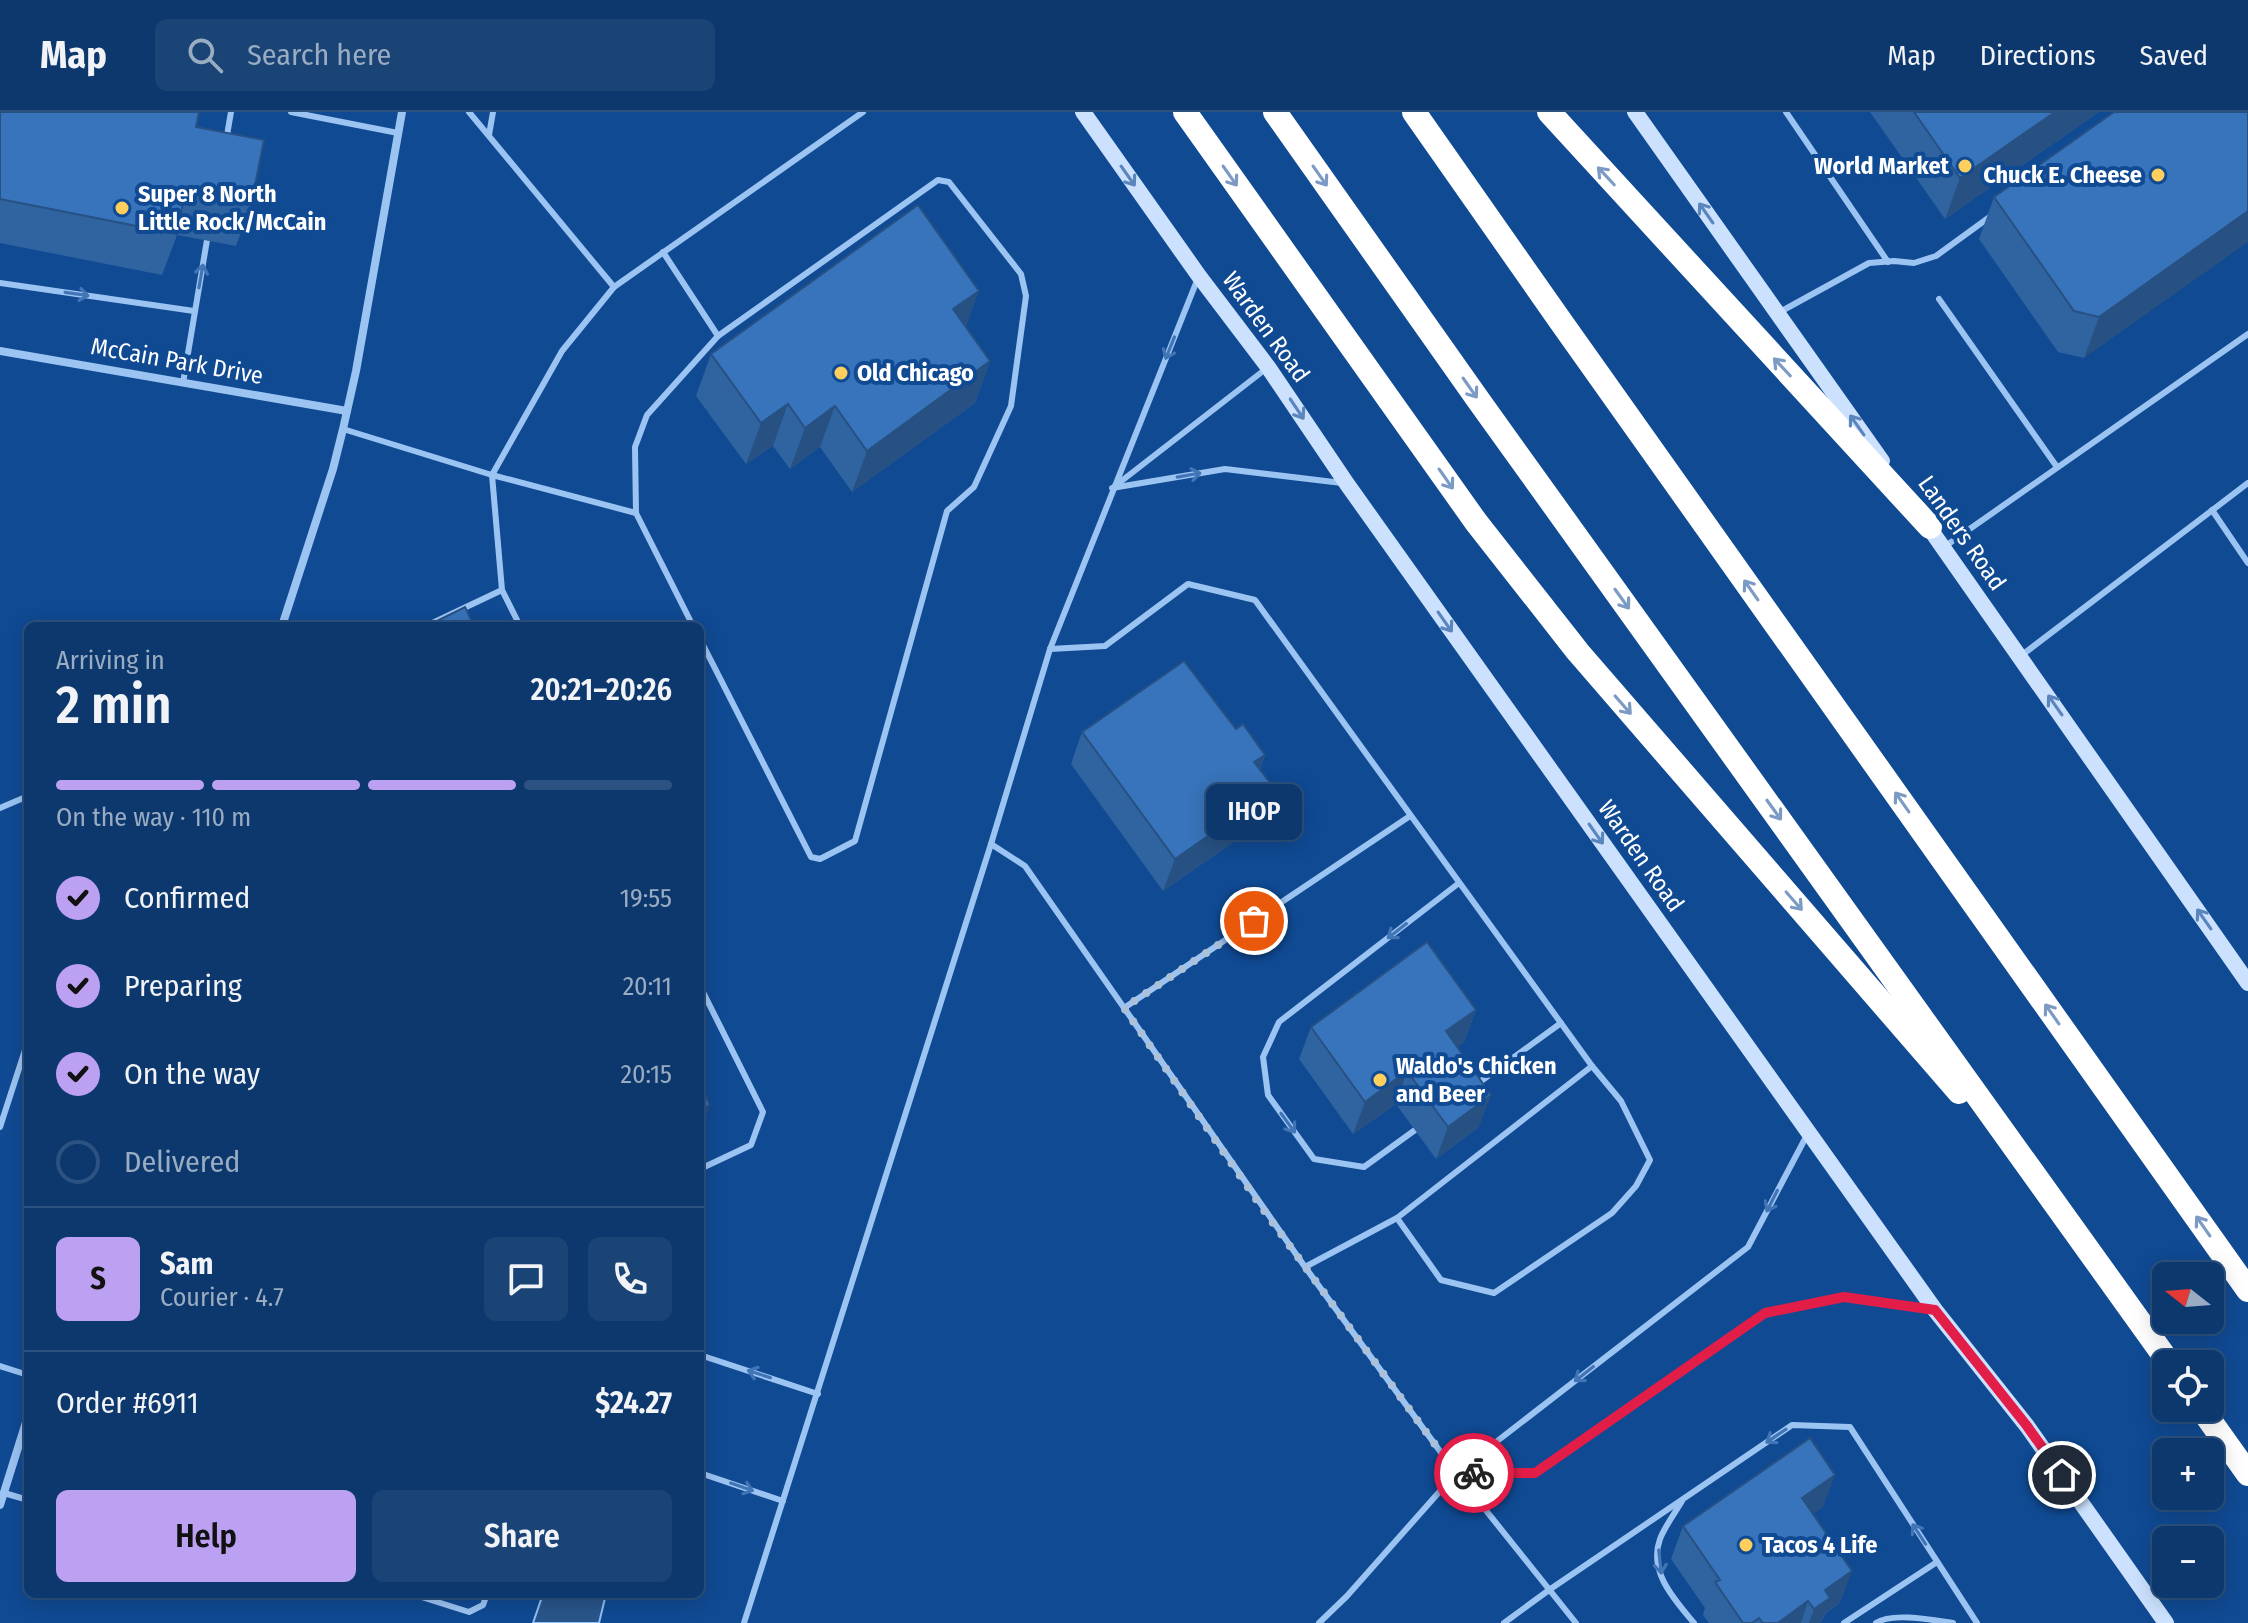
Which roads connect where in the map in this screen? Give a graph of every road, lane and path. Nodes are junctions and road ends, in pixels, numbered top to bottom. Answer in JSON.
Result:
{"nodes":[{"id":1,"x":231,"y":112,"type":"edge"},
{"id":2,"x":291,"y":112,"type":"edge"},
{"id":3,"x":402,"y":112,"type":"edge"},
{"id":4,"x":469,"y":112,"type":"edge"},
{"id":5,"x":493,"y":112,"type":"edge"},
{"id":6,"x":863,"y":112,"type":"edge"},
{"id":7,"x":1083,"y":112,"type":"edge"},
{"id":8,"x":1185,"y":112,"type":"edge"},
{"id":9,"x":1275,"y":112,"type":"edge"},
{"id":10,"x":1414,"y":112,"type":"edge"},
{"id":11,"x":1549,"y":112,"type":"edge"},
{"id":12,"x":1635,"y":112,"type":"edge"},
{"id":13,"x":1786,"y":112,"type":"edge"},
{"id":14,"x":398,"y":133,"type":"junction"},
{"id":15,"x":489,"y":135,"type":"junction"},
{"id":16,"x":224,"y":150,"type":"edge"},
{"id":17,"x":1999,"y":211,"type":"edge"},
{"id":18,"x":207,"y":240,"type":"dead end"},
{"id":19,"x":663,"y":252,"type":"junction"},
{"id":20,"x":1888,"y":262,"type":"junction"},
{"id":21,"x":1199,"y":276,"type":"junction"},
{"id":22,"x":0,"y":283,"type":"edge"},
{"id":23,"x":614,"y":287,"type":"junction"},
{"id":24,"x":1939,"y":299,"type":"dead end"},
{"id":25,"x":194,"y":311,"type":"junction"},
{"id":26,"x":1778,"y":313,"type":"junction"},
{"id":27,"x":2248,"y":334,"type":"edge"},
{"id":28,"x":718,"y":336,"type":"junction"},
{"id":29,"x":0,"y":351,"type":"edge"},
{"id":30,"x":1268,"y":367,"type":"junction"},
{"id":31,"x":183,"y":383,"type":"junction"},
{"id":32,"x":347,"y":411,"type":"junction"},
{"id":33,"x":343,"y":429,"type":"junction"},
{"id":34,"x":2057,"y":467,"type":"junction"},
{"id":35,"x":492,"y":475,"type":"junction"},
{"id":36,"x":2248,"y":483,"type":"edge"},
{"id":37,"x":1347,"y":484,"type":"junction"},
{"id":38,"x":1112,"y":488,"type":"junction"},
{"id":39,"x":2212,"y":510,"type":"junction"},
{"id":40,"x":636,"y":513,"type":"junction"},
{"id":41,"x":1937,"y":537,"type":"junction"},
{"id":42,"x":2248,"y":563,"type":"edge"},
{"id":43,"x":502,"y":590,"type":"junction"},
{"id":44,"x":283,"y":622,"type":"edge"},
{"id":45,"x":434,"y":622,"type":"edge"},
{"id":46,"x":518,"y":622,"type":"edge"},
{"id":47,"x":691,"y":622,"type":"edge"},
{"id":48,"x":704,"y":647,"type":"edge"},
{"id":49,"x":1050,"y":649,"type":"junction"},
{"id":50,"x":2020,"y":656,"type":"junction"},
{"id":51,"x":24,"y":798,"type":"edge"},
{"id":52,"x":0,"y":808,"type":"edge"},
{"id":53,"x":1410,"y":816,"type":"junction"},
{"id":54,"x":991,"y":844,"type":"junction"},
{"id":55,"x":1459,"y":883,"type":"junction"},
{"id":56,"x":2248,"y":983,"type":"edge"},
{"id":57,"x":704,"y":994,"type":"edge"},
{"id":58,"x":1124,"y":1008,"type":"junction"},
{"id":59,"x":1561,"y":1023,"type":"junction"},
{"id":60,"x":24,"y":1053,"type":"edge"},
{"id":61,"x":1592,"y":1066,"type":"junction"},
{"id":62,"x":1471,"y":1088,"type":"edge"},
{"id":63,"x":0,"y":1127,"type":"edge"},
{"id":64,"x":1415,"y":1130,"type":"dead end"},
{"id":65,"x":1808,"y":1132,"type":"junction"},
{"id":66,"x":704,"y":1167,"type":"edge"},
{"id":67,"x":2058,"y":1206,"type":"junction"},
{"id":68,"x":1397,"y":1218,"type":"junction"},
{"id":69,"x":1305,"y":1267,"type":"junction"},
{"id":70,"x":2248,"y":1290,"type":"edge"},
{"id":71,"x":1935,"y":1310,"type":"junction"},
{"id":72,"x":2160,"y":1350,"type":"edge"},
{"id":73,"x":704,"y":1356,"type":"edge"},
{"id":74,"x":0,"y":1366,"type":"edge"},
{"id":75,"x":24,"y":1374,"type":"edge"},
{"id":76,"x":818,"y":1394,"type":"junction"},
{"id":77,"x":2211,"y":1422,"type":"edge"},
{"id":78,"x":24,"y":1429,"type":"edge"},
{"id":79,"x":1456,"y":1473,"type":"junction"},
{"id":80,"x":704,"y":1474,"type":"edge"},
{"id":81,"x":2248,"y":1474,"type":"edge"},
{"id":82,"x":4,"y":1493,"type":"junction"},
{"id":83,"x":1684,"y":1498,"type":"junction"},
{"id":84,"x":24,"y":1499,"type":"edge"},
{"id":85,"x":783,"y":1501,"type":"junction"},
{"id":86,"x":0,"y":1505,"type":"edge"},
{"id":87,"x":1937,"y":1562,"type":"junction"},
{"id":88,"x":1549,"y":1590,"type":"junction"},
{"id":89,"x":425,"y":1598,"type":"edge"},
{"id":90,"x":486,"y":1598,"type":"edge"},
{"id":91,"x":744,"y":1623,"type":"edge"},
{"id":92,"x":1319,"y":1623,"type":"edge"},
{"id":93,"x":1504,"y":1623,"type":"edge"},
{"id":94,"x":1576,"y":1623,"type":"edge"},
{"id":95,"x":1694,"y":1623,"type":"edge"},
{"id":96,"x":1844,"y":1623,"type":"edge"},
{"id":97,"x":1876,"y":1623,"type":"edge"},
{"id":98,"x":1953,"y":1623,"type":"edge"},
{"id":99,"x":1977,"y":1623,"type":"edge"},
{"id":100,"x":2166,"y":1623,"type":"edge"}],
"edges":[{"from":1,"to":16,"type":"lane"},
{"from":2,"to":14,"type":"lane"},
{"from":3,"to":14,"type":"street"},
{"from":4,"to":15,"type":"lane"},
{"from":5,"to":15,"type":"lane"},
{"from":6,"to":19,"type":"lane"},
{"from":7,"to":21,"type":"main road","name":"Warden Road","one_way":true},
{"from":8,"to":67,"type":"highway","one_way":true},
{"from":9,"to":67,"type":"highway","one_way":true},
{"from":70,"to":10,"type":"highway","one_way":true},
{"from":41,"to":11,"type":"highway","one_way":true},
{"from":26,"to":12,"type":"main road","name":"Landers Road","one_way":true},
{"from":13,"to":20,"type":"lane"},
{"from":14,"to":32,"type":"street"},
{"from":15,"to":23,"type":"lane"},
{"from":17,"to":20,"type":"lane"},
{"from":25,"to":18,"type":"lane","one_way":true},
{"from":19,"to":23,"type":"lane"},
{"from":19,"to":28,"type":"lane"},
{"from":20,"to":26,"type":"lane"},
{"from":21,"to":30,"type":"main road","name":"Warden Road"},
{"from":21,"to":38,"type":"lane","one_way":true},
{"from":22,"to":25,"type":"lane","one_way":true},
{"from":23,"to":35,"type":"lane"},
{"from":24,"to":34,"type":"lane"},
{"from":25,"to":31,"type":"lane"},
{"from":41,"to":26,"type":"main road","name":"Landers Road","one_way":true},
{"from":27,"to":34,"type":"lane"},
{"from":28,"to":40,"type":"lane"},
{"from":28,"to":48,"type":"lane"},
{"from":29,"to":31,"type":"street","name":"McCain Park Drive"},
{"from":30,"to":37,"type":"main road","name":"Warden Road","one_way":true},
{"from":30,"to":38,"type":"lane"},
{"from":31,"to":32,"type":"street","name":"McCain Park Drive"},
{"from":32,"to":33,"type":"street"},
{"from":33,"to":35,"type":"lane"},
{"from":33,"to":44,"type":"street"},
{"from":34,"to":41,"type":"lane"},
{"from":35,"to":40,"type":"lane"},
{"from":35,"to":43,"type":"lane"},
{"from":36,"to":39,"type":"lane"},
{"from":38,"to":37,"type":"lane","one_way":true},
{"from":37,"to":65,"type":"main road","name":"Warden Road","one_way":true},
{"from":38,"to":49,"type":"lane"},
{"from":39,"to":42,"type":"lane"},
{"from":39,"to":50,"type":"lane"},
{"from":40,"to":47,"type":"lane"},
{"from":41,"to":50,"type":"main road","name":"Landers Road"},
{"from":43,"to":45,"type":"lane"},
{"from":43,"to":46,"type":"lane"},
{"from":49,"to":53,"type":"lane"},
{"from":49,"to":54,"type":"lane"},
{"from":56,"to":50,"type":"main road","name":"Landers Road","one_way":true},
{"from":51,"to":52,"type":"lane"},
{"from":53,"to":55,"type":"lane"},
{"from":53,"to":58,"type":"lane"},
{"from":54,"to":58,"type":"lane"},
{"from":54,"to":76,"type":"lane"},
{"from":55,"to":59,"type":"lane"},
{"from":55,"to":64,"type":"lane","one_way":true},
{"from":57,"to":66,"type":"lane"},
{"from":58,"to":69,"type":"lane"},
{"from":59,"to":61,"type":"lane"},
{"from":59,"to":62,"type":"lane"},
{"from":60,"to":63,"type":"lane"},
{"from":61,"to":68,"type":"lane"},
{"from":61,"to":68,"type":"lane"},
{"from":65,"to":71,"type":"main road","name":"Warden Road"},
{"from":65,"to":79,"type":"lane","one_way":true},
{"from":67,"to":72,"type":"highway"},
{"from":68,"to":69,"type":"lane"},
{"from":69,"to":79,"type":"lane"},
{"from":71,"to":79,"type":"lane"},
{"from":71,"to":100,"type":"main road","name":"Warden Road"},
{"from":76,"to":73,"type":"lane","one_way":true},
{"from":74,"to":75,"type":"lane"},
{"from":76,"to":85,"type":"lane"},
{"from":77,"to":81,"type":"highway"},
{"from":78,"to":82,"type":"street"},
{"from":79,"to":88,"type":"lane"},
{"from":79,"to":92,"type":"lane"},
{"from":80,"to":85,"type":"lane","one_way":true},
{"from":82,"to":84,"type":"lane"},
{"from":82,"to":86,"type":"street"},
{"from":87,"to":83,"type":"lane","one_way":true},
{"from":83,"to":88,"type":"lane"},
{"from":83,"to":95,"type":"lane","one_way":true},
{"from":85,"to":91,"type":"lane"},
{"from":87,"to":96,"type":"lane"},
{"from":87,"to":99,"type":"lane"},
{"from":88,"to":93,"type":"lane"},
{"from":88,"to":94,"type":"lane"},
{"from":89,"to":90,"type":"lane"},
{"from":97,"to":98,"type":"lane"}]}
